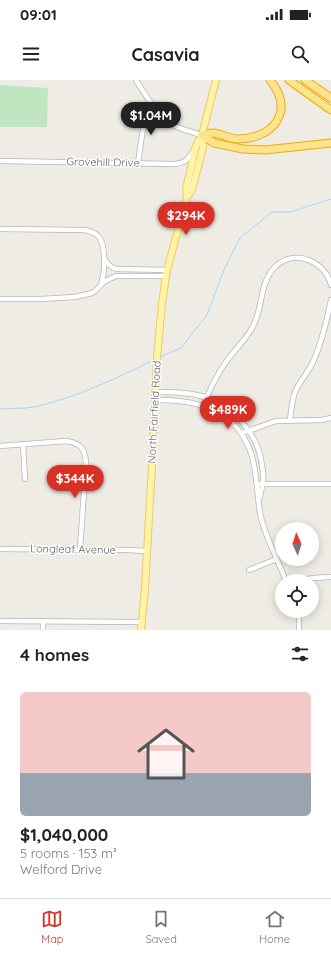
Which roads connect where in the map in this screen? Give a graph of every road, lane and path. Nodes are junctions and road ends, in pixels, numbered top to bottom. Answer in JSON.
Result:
{"nodes":[{"id":1,"x":136,"y":80,"type":"edge"},
{"id":2,"x":216,"y":80,"type":"edge"},
{"id":3,"x":270,"y":80,"type":"edge"},
{"id":4,"x":289,"y":80,"type":"edge"},
{"id":5,"x":305,"y":80,"type":"edge"},
{"id":6,"x":331,"y":98,"type":"edge"},
{"id":7,"x":152,"y":104,"type":"junction"},
{"id":8,"x":331,"y":110,"type":"edge"},
{"id":9,"x":202,"y":135,"type":"junction"},
{"id":10,"x":331,"y":143,"type":"edge"},
{"id":11,"x":196,"y":146,"type":"junction"},
{"id":12,"x":0,"y":161,"type":"edge"},
{"id":13,"x":138,"y":163,"type":"junction"},
{"id":14,"x":187,"y":197,"type":"junction"},
{"id":15,"x":0,"y":229,"type":"edge"},
{"id":16,"x":104,"y":255,"type":"junction"},
{"id":17,"x":167,"y":270,"type":"junction"},
{"id":18,"x":166,"y":276,"type":"junction"},
{"id":19,"x":331,"y":285,"type":"edge"},
{"id":20,"x":100,"y":286,"type":"junction"},
{"id":21,"x":0,"y":299,"type":"edge"},
{"id":22,"x":331,"y":300,"type":"edge"},
{"id":23,"x":156,"y":392,"type":"junction"},
{"id":24,"x":206,"y":398,"type":"junction"},
{"id":25,"x":155,"y":400,"type":"junction"},
{"id":26,"x":203,"y":405,"type":"junction"},
{"id":27,"x":331,"y":418,"type":"edge"},
{"id":28,"x":290,"y":420,"type":"junction"},
{"id":29,"x":248,"y":430,"type":"junction"},
{"id":30,"x":242,"y":433,"type":"junction"},
{"id":31,"x":23,"y":444,"type":"junction"},
{"id":32,"x":0,"y":446,"type":"edge"},
{"id":33,"x":25,"y":479,"type":"dead end"},
{"id":34,"x":257,"y":484,"type":"junction"},
{"id":35,"x":262,"y":484,"type":"junction"},
{"id":36,"x":331,"y":484,"type":"edge"},
{"id":37,"x":260,"y":502,"type":"junction"},
{"id":38,"x":0,"y":549,"type":"edge"},
{"id":39,"x":80,"y":549,"type":"junction"},
{"id":40,"x":146,"y":551,"type":"junction"},
{"id":41,"x":275,"y":554,"type":"edge"},
{"id":42,"x":275,"y":560,"type":"edge"},
{"id":43,"x":249,"y":570,"type":"dead end"},
{"id":44,"x":331,"y":577,"type":"edge"},
{"id":45,"x":319,"y":578,"type":"edge"},
{"id":46,"x":299,"y":618,"type":"edge"},
{"id":47,"x":0,"y":621,"type":"edge"},
{"id":48,"x":43,"y":621,"type":"junction"},
{"id":49,"x":142,"y":622,"type":"junction"},
{"id":50,"x":43,"y":630,"type":"edge"},
{"id":51,"x":141,"y":630,"type":"edge"},
{"id":52,"x":300,"y":630,"type":"edge"}],
"edges":[{"from":1,"to":7,"type":"street"},
{"from":2,"to":9,"type":"main road","name":"North Fairfield Road"},
{"from":3,"to":9,"type":"highway"},
{"from":4,"to":8,"type":"highway"},
{"from":5,"to":6,"type":"highway"},
{"from":7,"to":9,"type":"street"},
{"from":7,"to":13,"type":"street"},
{"from":9,"to":10,"type":"highway"},
{"from":9,"to":11,"type":"main road","name":"North Fairfield Road"},
{"from":9,"to":14,"type":"main road","name":"North Fairfield Road"},
{"from":11,"to":13,"type":"street","name":"Grovehill Drive"},
{"from":11,"to":14,"type":"main road","name":"North Fairfield Road"},
{"from":12,"to":13,"type":"street","name":"Grovehill Drive"},
{"from":14,"to":17,"type":"main road","name":"North Fairfield Road"},
{"from":15,"to":16,"type":"street"},
{"from":16,"to":17,"type":"street"},
{"from":16,"to":20,"type":"street"},
{"from":17,"to":18,"type":"main road","name":"North Fairfield Road"},
{"from":18,"to":20,"type":"street"},
{"from":18,"to":23,"type":"main road","name":"North Fairfield Road"},
{"from":19,"to":24,"type":"street"},
{"from":20,"to":21,"type":"street"},
{"from":22,"to":28,"type":"street"},
{"from":23,"to":24,"type":"street"},
{"from":23,"to":25,"type":"main road","name":"North Fairfield Road"},
{"from":24,"to":26,"type":"street"},
{"from":24,"to":29,"type":"street"},
{"from":25,"to":26,"type":"street"},
{"from":25,"to":40,"type":"main road","name":"North Fairfield Road"},
{"from":26,"to":30,"type":"street"},
{"from":27,"to":28,"type":"street"},
{"from":28,"to":29,"type":"street"},
{"from":29,"to":30,"type":"street"},
{"from":29,"to":35,"type":"street"},
{"from":30,"to":34,"type":"street"},
{"from":31,"to":32,"type":"street"},
{"from":31,"to":33,"type":"street"},
{"from":31,"to":39,"type":"street"},
{"from":34,"to":35,"type":"street"},
{"from":34,"to":37,"type":"street"},
{"from":35,"to":36,"type":"street"},
{"from":35,"to":37,"type":"street"},
{"from":37,"to":41,"type":"street"},
{"from":38,"to":39,"type":"street","name":"Longleaf Avenue"},
{"from":39,"to":40,"type":"street","name":"Longleaf Avenue"},
{"from":40,"to":49,"type":"main road","name":"North Fairfield Road"},
{"from":42,"to":43,"type":"street"},
{"from":44,"to":45,"type":"street"},
{"from":46,"to":52,"type":"street"},
{"from":47,"to":48,"type":"street"},
{"from":48,"to":49,"type":"street"},
{"from":48,"to":50,"type":"street"},
{"from":49,"to":51,"type":"main road","name":"North Fairfield Road"}]}
